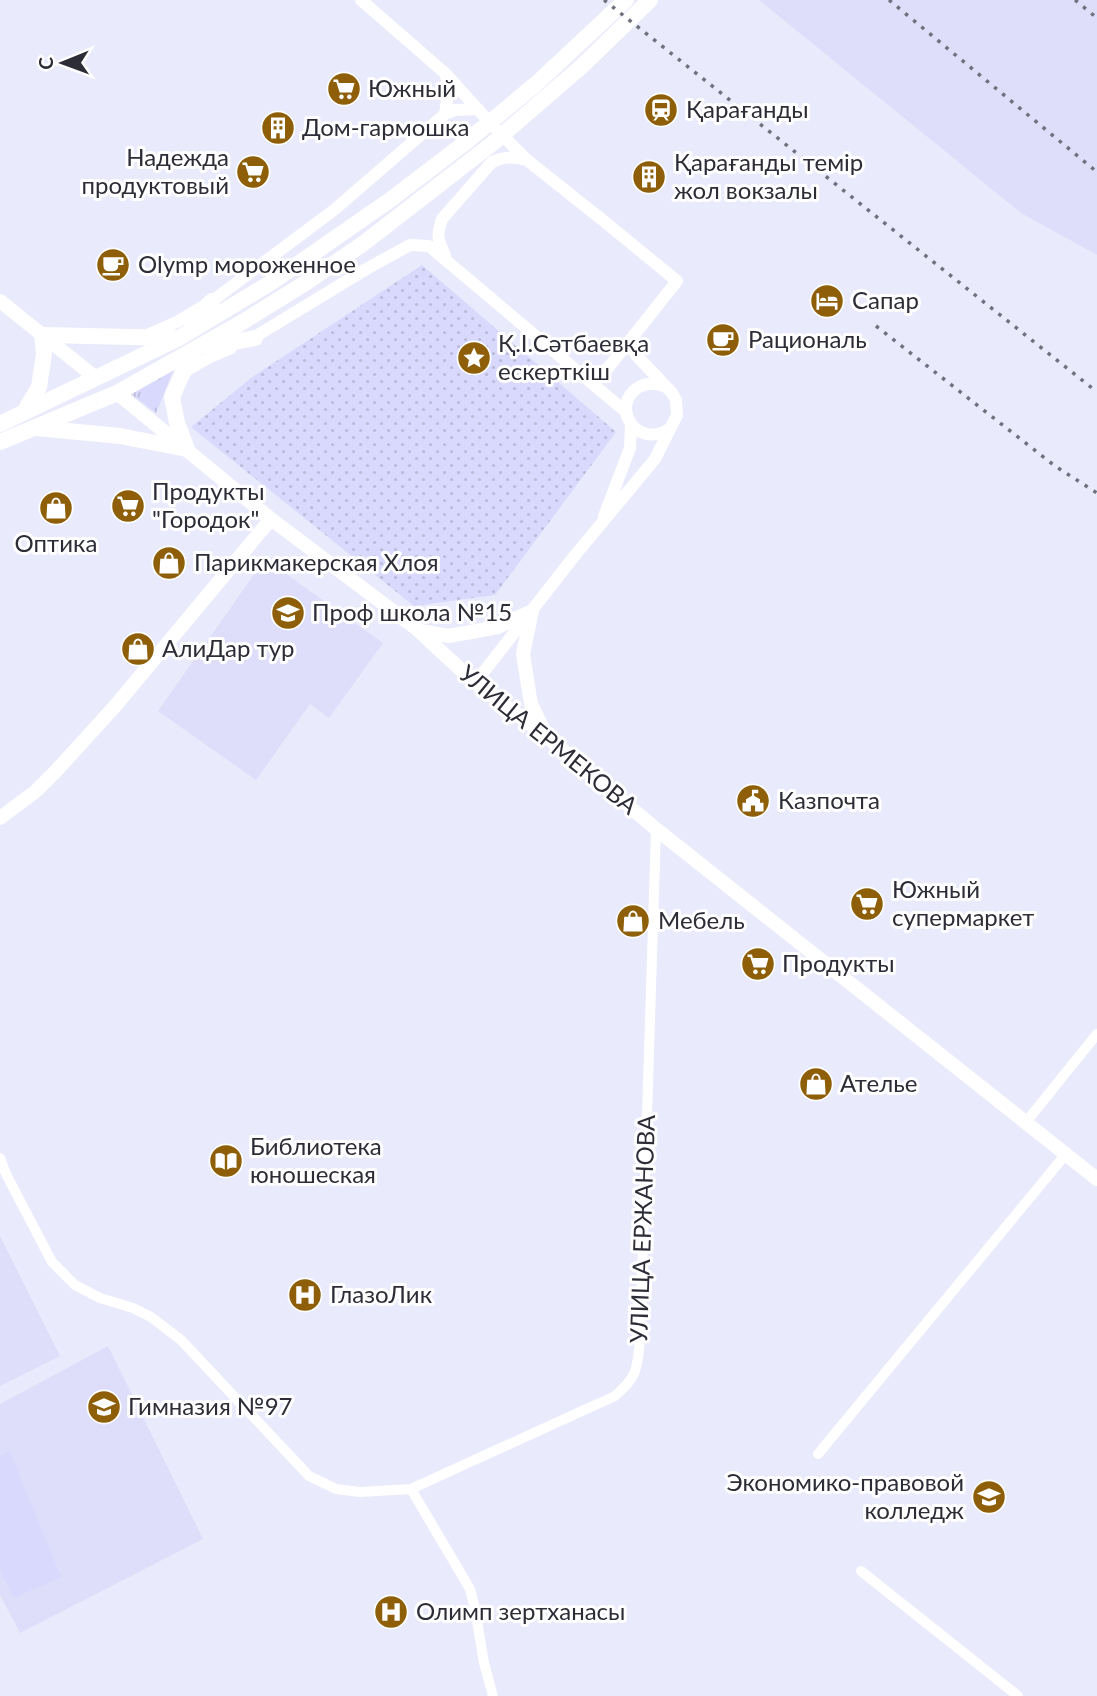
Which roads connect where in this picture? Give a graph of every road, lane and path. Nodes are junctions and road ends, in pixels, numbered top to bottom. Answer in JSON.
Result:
{"nodes":[{"id":1,"x":361,"y":0,"type":"edge"},
{"id":2,"x":626,"y":0,"type":"edge"},
{"id":3,"x":650,"y":0,"type":"edge"},
{"id":4,"x":446,"y":74,"type":"junction"},
{"id":5,"x":478,"y":109,"type":"junction"},
{"id":6,"x":445,"y":114,"type":"junction"},
{"id":7,"x":491,"y":124,"type":"junction"},
{"id":8,"x":527,"y":160,"type":"junction"},
{"id":9,"x":492,"y":162,"type":"junction"},
{"id":10,"x":447,"y":259,"type":"junction"},
{"id":11,"x":0,"y":300,"type":"edge"},
{"id":12,"x":216,"y":306,"type":"junction"},
{"id":13,"x":42,"y":335,"type":"junction"},
{"id":14,"x":144,"y":336,"type":"junction"},
{"id":15,"x":179,"y":338,"type":"junction"},
{"id":16,"x":255,"y":338,"type":"junction"},
{"id":17,"x":633,"y":339,"type":"junction"},
{"id":18,"x":193,"y":350,"type":"junction"},
{"id":19,"x":182,"y":373,"type":"junction"},
{"id":20,"x":583,"y":377,"type":"junction"},
{"id":21,"x":96,"y":378,"type":"junction"},
{"id":22,"x":667,"y":388,"type":"junction"},
{"id":23,"x":117,"y":393,"type":"junction"},
{"id":24,"x":24,"y":412,"type":"junction"},
{"id":25,"x":629,"y":418,"type":"junction"},
{"id":26,"x":0,"y":424,"type":"edge"},
{"id":27,"x":32,"y":428,"type":"junction"},
{"id":28,"x":669,"y":429,"type":"junction"},
{"id":29,"x":0,"y":442,"type":"edge"},
{"id":30,"x":187,"y":449,"type":"junction"},
{"id":31,"x":271,"y":519,"type":"junction"},
{"id":32,"x":600,"y":526,"type":"junction"},
{"id":33,"x":533,"y":611,"type":"junction"},
{"id":34,"x":418,"y":630,"type":"junction"},
{"id":35,"x":475,"y":683,"type":"junction"},
{"id":36,"x":547,"y":737,"type":"junction"},
{"id":37,"x":0,"y":818,"type":"edge"},
{"id":38,"x":656,"y":829,"type":"junction"},
{"id":39,"x":1097,"y":1034,"type":"edge"},
{"id":40,"x":1026,"y":1122,"type":"junction"},
{"id":41,"x":1066,"y":1154,"type":"junction"},
{"id":42,"x":0,"y":1158,"type":"edge"},
{"id":43,"x":1097,"y":1178,"type":"edge"},
{"id":44,"x":818,"y":1454,"type":"dead end"},
{"id":45,"x":411,"y":1489,"type":"junction"},
{"id":46,"x":861,"y":1571,"type":"dead end"},
{"id":47,"x":493,"y":1696,"type":"edge"},
{"id":48,"x":1018,"y":1696,"type":"edge"}],
"edges":[{"from":1,"to":4,"type":"street"},
{"from":2,"to":12,"type":"main road"},
{"from":3,"to":18,"type":"main road"},
{"from":4,"to":5,"type":"street"},
{"from":4,"to":6,"type":"street"},
{"from":5,"to":6,"type":"street"},
{"from":5,"to":7,"type":"street"},
{"from":6,"to":12,"type":"street"},
{"from":7,"to":8,"type":"street"},
{"from":7,"to":9,"type":"street"},
{"from":8,"to":9,"type":"street"},
{"from":8,"to":17,"type":"street"},
{"from":9,"to":10,"type":"street"},
{"from":10,"to":16,"type":"street"},
{"from":10,"to":20,"type":"street"},
{"from":11,"to":13,"type":"main road","name":"УЛИЦА ЕРМЕКОВА"},
{"from":12,"to":14,"type":"street"},
{"from":12,"to":15,"type":"main road"},
{"from":13,"to":14,"type":"main road"},
{"from":13,"to":21,"type":"main road","name":"УЛИЦА ЕРМЕКОВА"},
{"from":13,"to":24,"type":"main road"},
{"from":14,"to":15,"type":"main road"},
{"from":15,"to":21,"type":"main road"},
{"from":16,"to":18,"type":"main road"},
{"from":16,"to":19,"type":"street"},
{"from":17,"to":20,"type":"street"},
{"from":17,"to":22,"type":"street"},
{"from":18,"to":19,"type":"main road"},
{"from":18,"to":23,"type":"main road"},
{"from":19,"to":30,"type":"main road"},
{"from":20,"to":25,"type":"street"},
{"from":21,"to":23,"type":"main road","name":"УЛИЦА ЕРМЕКОВА"},
{"from":21,"to":24,"type":"main road"},
{"from":22,"to":25,"type":"street"},
{"from":22,"to":28,"type":"street"},
{"from":23,"to":27,"type":"main road"},
{"from":23,"to":30,"type":"main road","name":"УЛИЦА ЕРМЕКОВА"},
{"from":24,"to":26,"type":"main road"},
{"from":25,"to":28,"type":"street"},
{"from":25,"to":32,"type":"street"},
{"from":27,"to":29,"type":"main road"},
{"from":27,"to":30,"type":"main road"},
{"from":28,"to":32,"type":"street"},
{"from":30,"to":31,"type":"main road","name":"УЛИЦА ЕРМЕКОВА"},
{"from":31,"to":34,"type":"main road","name":"УЛИЦА ЕРМЕКОВА"},
{"from":31,"to":37,"type":"main road"},
{"from":32,"to":33,"type":"street"},
{"from":33,"to":34,"type":"main road"},
{"from":33,"to":35,"type":"street"},
{"from":33,"to":36,"type":"main road"},
{"from":34,"to":35,"type":"main road","name":"УЛИЦА ЕРМЕКОВА"},
{"from":35,"to":36,"type":"main road","name":"УЛИЦА ЕРМЕКОВА"},
{"from":36,"to":38,"type":"main road","name":"УЛИЦА ЕРМЕКОВА"},
{"from":38,"to":40,"type":"main road","name":"УЛИЦА ЕРМЕКОВА"},
{"from":38,"to":45,"type":"street","name":"УЛИЦА ЕРЖАНОВА"},
{"from":39,"to":40,"type":"street"},
{"from":40,"to":41,"type":"main road","name":"УЛИЦА ЕРМЕКОВА"},
{"from":41,"to":43,"type":"main road","name":"УЛИЦА ЕРМЕКОВА"},
{"from":41,"to":44,"type":"street"},
{"from":42,"to":45,"type":"street","name":"УЛИЦА ЕРЖАНОВА"},
{"from":45,"to":47,"type":"street"},
{"from":46,"to":48,"type":"street"}]}
